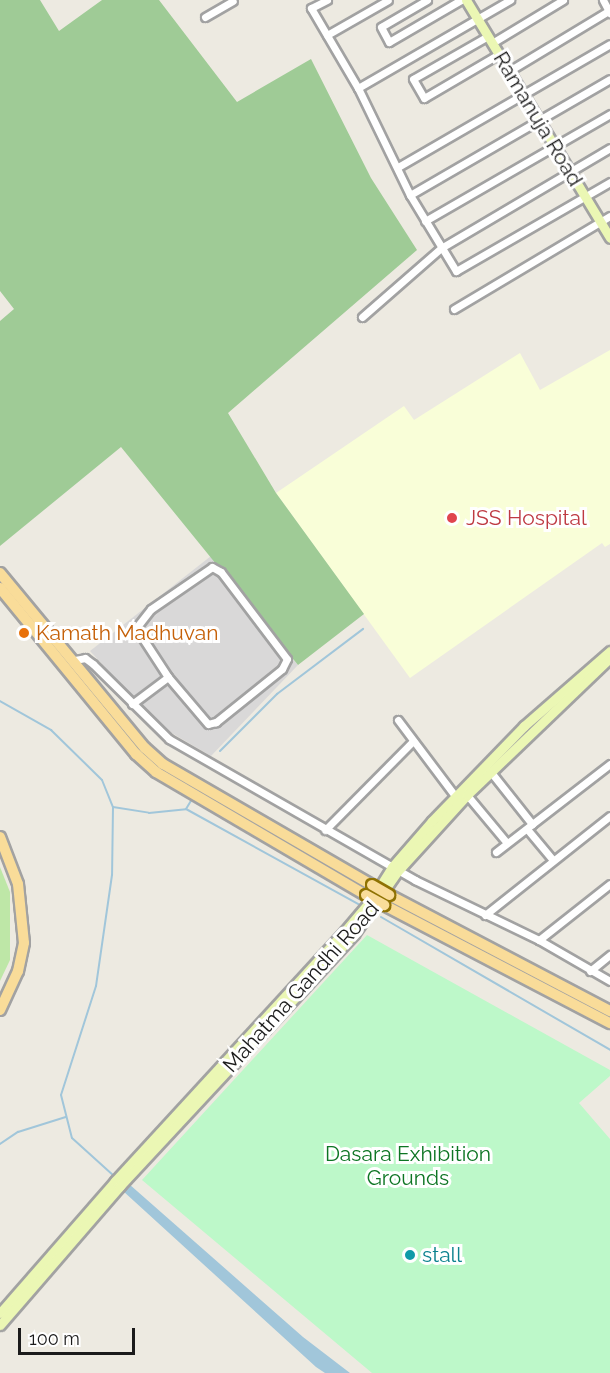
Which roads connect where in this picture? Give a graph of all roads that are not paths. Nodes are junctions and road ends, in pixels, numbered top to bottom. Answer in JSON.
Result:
{"nodes":[{"id":1,"x":232,"y":0,"type":"edge"},
{"id":2,"x":327,"y":0,"type":"edge"},
{"id":3,"x":388,"y":0,"type":"edge"},
{"id":4,"x":427,"y":0,"type":"edge"},
{"id":5,"x":461,"y":0,"type":"edge"},
{"id":6,"x":466,"y":0,"type":"edge"},
{"id":7,"x":510,"y":0,"type":"edge"},
{"id":8,"x":563,"y":0,"type":"edge"},
{"id":9,"x":603,"y":0,"type":"edge"},
{"id":10,"x":610,"y":11,"type":"edge"},
{"id":11,"x":205,"y":17,"type":"dead end"},
{"id":12,"x":478,"y":19,"type":"junction"},
{"id":13,"x":327,"y":35,"type":"junction"},
{"id":14,"x":490,"y":39,"type":"junction"},
{"id":15,"x":610,"y":44,"type":"edge"},
{"id":16,"x":499,"y":54,"type":"junction"},
{"id":17,"x":509,"y":71,"type":"junction"},
{"id":18,"x":610,"y":79,"type":"edge"},
{"id":19,"x":358,"y":88,"type":"junction"},
{"id":20,"x":524,"y":96,"type":"junction"},
{"id":21,"x":610,"y":114,"type":"edge"},
{"id":22,"x":539,"y":120,"type":"junction"},
{"id":23,"x":555,"y":147,"type":"junction"},
{"id":24,"x":610,"y":148,"type":"edge"},
{"id":25,"x":398,"y":167,"type":"junction"},
{"id":26,"x":570,"y":171,"type":"junction"},
{"id":27,"x":610,"y":182,"type":"edge"},
{"id":28,"x":410,"y":195,"type":"junction"},
{"id":29,"x":585,"y":196,"type":"junction"},
{"id":30,"x":610,"y":216,"type":"edge"},
{"id":31,"x":425,"y":221,"type":"junction"},
{"id":32,"x":600,"y":222,"type":"junction"},
{"id":33,"x":610,"y":238,"type":"edge"},
{"id":34,"x":441,"y":248,"type":"junction"},
{"id":35,"x":454,"y":309,"type":"dead end"},
{"id":36,"x":362,"y":317,"type":"dead end"},
{"id":37,"x":0,"y":573,"type":"edge"},
{"id":38,"x":0,"y":588,"type":"edge"},
{"id":39,"x":610,"y":653,"type":"edge"},
{"id":40,"x":75,"y":660,"type":"junction"},
{"id":41,"x":168,"y":676,"type":"junction"},
{"id":42,"x":132,"y":704,"type":"junction"},
{"id":43,"x":398,"y":720,"type":"dead end"},
{"id":44,"x":413,"y":741,"type":"junction"},
{"id":45,"x":610,"y":764,"type":"edge"},
{"id":46,"x":490,"y":771,"type":"junction"},
{"id":47,"x":467,"y":795,"type":"junction"},
{"id":48,"x":456,"y":796,"type":"junction"},
{"id":49,"x":610,"y":816,"type":"edge"},
{"id":50,"x":530,"y":826,"type":"junction"},
{"id":51,"x":325,"y":830,"type":"junction"},
{"id":52,"x":0,"y":837,"type":"edge"},
{"id":53,"x":507,"y":843,"type":"junction"},
{"id":54,"x":496,"y":852,"type":"dead end"},
{"id":55,"x":552,"y":859,"type":"junction"},
{"id":56,"x":395,"y":868,"type":"junction"},
{"id":57,"x":610,"y":884,"type":"edge"},
{"id":58,"x":386,"y":900,"type":"junction"},
{"id":59,"x":485,"y":915,"type":"junction"},
{"id":60,"x":539,"y":940,"type":"junction"},
{"id":61,"x":610,"y":955,"type":"edge"},
{"id":62,"x":590,"y":971,"type":"junction"},
{"id":63,"x":610,"y":981,"type":"edge"},
{"id":64,"x":0,"y":1010,"type":"edge"},
{"id":65,"x":610,"y":1011,"type":"edge"},
{"id":66,"x":610,"y":1023,"type":"edge"},
{"id":67,"x":117,"y":1184,"type":"junction"},
{"id":68,"x":0,"y":1313,"type":"edge"},
{"id":69,"x":0,"y":1325,"type":"edge"}],
"edges":[{"from":1,"to":11,"type":"street"},
{"from":2,"to":13,"type":"street"},
{"from":3,"to":13,"type":"street"},
{"from":4,"to":5,"type":"street"},
{"from":6,"to":12,"type":"main road","name":"Ramanuja Road"},
{"from":7,"to":12,"type":"street"},
{"from":8,"to":14,"type":"street"},
{"from":9,"to":10,"type":"street"},
{"from":10,"to":17,"type":"street"},
{"from":12,"to":14,"type":"main road","name":"Ramanuja Road"},
{"from":12,"to":19,"type":"street"},
{"from":13,"to":19,"type":"street"},
{"from":14,"to":16,"type":"main road","name":"Ramanuja Road"},
{"from":14,"to":16,"type":"street"},
{"from":15,"to":20,"type":"street"},
{"from":16,"to":17,"type":"main road","name":"Ramanuja Road"},
{"from":17,"to":20,"type":"main road","name":"Ramanuja Road"},
{"from":18,"to":22,"type":"street"},
{"from":19,"to":25,"type":"street"},
{"from":20,"to":22,"type":"main road","name":"Ramanuja Road"},
{"from":20,"to":25,"type":"street"},
{"from":21,"to":23,"type":"street"},
{"from":22,"to":23,"type":"main road","name":"Ramanuja Road"},
{"from":22,"to":28,"type":"street"},
{"from":23,"to":26,"type":"main road","name":"Ramanuja Road"},
{"from":23,"to":31,"type":"street"},
{"from":24,"to":26,"type":"street"},
{"from":25,"to":28,"type":"street"},
{"from":26,"to":29,"type":"main road","name":"Ramanuja Road"},
{"from":26,"to":34,"type":"street"},
{"from":27,"to":29,"type":"street"},
{"from":28,"to":31,"type":"street"},
{"from":29,"to":32,"type":"main road","name":"Ramanuja Road"},
{"from":29,"to":34,"type":"street"},
{"from":30,"to":32,"type":"street"},
{"from":31,"to":34,"type":"street"},
{"from":32,"to":33,"type":"main road","name":"Ramanuja Road"},
{"from":32,"to":35,"type":"street"},
{"from":34,"to":36,"type":"street"},
{"from":37,"to":40,"type":"main road"},
{"from":38,"to":58,"type":"main road","bridge":true},
{"from":39,"to":46,"type":"main road","name":"Mahatma Gandhi Road"},
{"from":39,"to":48,"type":"main road","name":"Mahatma Gandhi Road"},
{"from":40,"to":42,"type":"street"},
{"from":40,"to":58,"type":"main road","bridge":true},
{"from":41,"to":41,"type":"street"},
{"from":41,"to":42,"type":"street"},
{"from":42,"to":51,"type":"street"},
{"from":43,"to":44,"type":"street"},
{"from":44,"to":48,"type":"street"},
{"from":44,"to":51,"type":"street"},
{"from":45,"to":50,"type":"street"},
{"from":46,"to":47,"type":"main road","name":"Mahatma Gandhi Road"},
{"from":46,"to":50,"type":"street"},
{"from":47,"to":53,"type":"street"},
{"from":47,"to":56,"type":"main road","name":"Mahatma Gandhi Road"},
{"from":48,"to":56,"type":"main road","name":"Mahatma Gandhi Road"},
{"from":49,"to":55,"type":"street"},
{"from":50,"to":53,"type":"street"},
{"from":50,"to":55,"type":"street"},
{"from":51,"to":56,"type":"street"},
{"from":52,"to":64,"type":"main road"},
{"from":53,"to":54,"type":"street"},
{"from":55,"to":59,"type":"street"},
{"from":56,"to":59,"type":"street"},
{"from":56,"to":67,"type":"main road","name":"Mahatma Gandhi Road"},
{"from":57,"to":60,"type":"street"},
{"from":58,"to":65,"type":"main road"},
{"from":58,"to":66,"type":"main road"},
{"from":59,"to":60,"type":"street"},
{"from":60,"to":62,"type":"street"},
{"from":61,"to":62,"type":"street"},
{"from":62,"to":63,"type":"street"},
{"from":67,"to":68,"type":"main road","name":"Mahatma Gandhi Road"},
{"from":67,"to":69,"type":"main road","name":"Mahatma Gandhi Road"}]}
